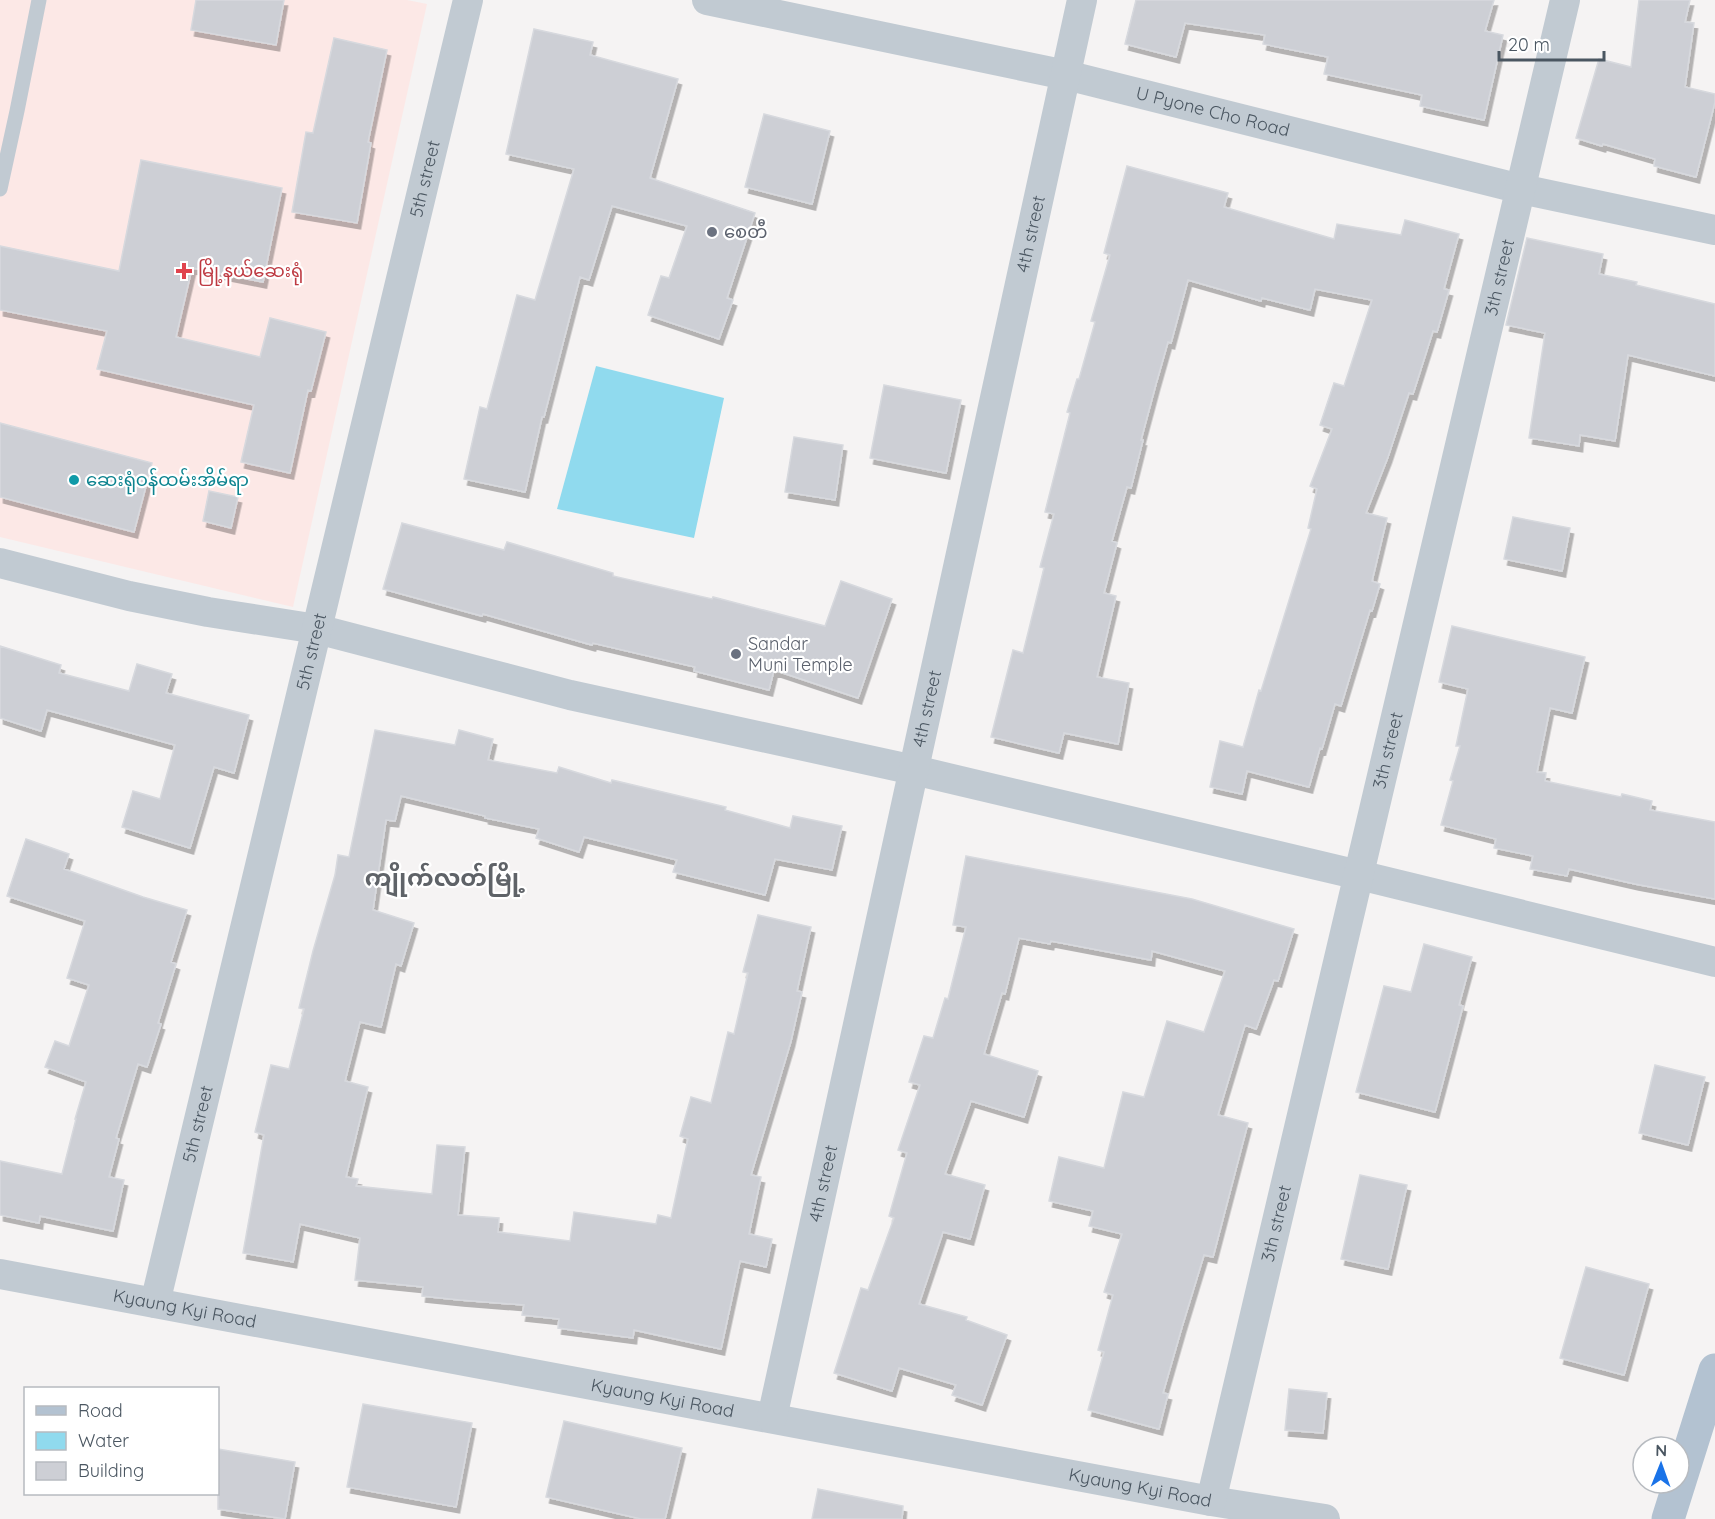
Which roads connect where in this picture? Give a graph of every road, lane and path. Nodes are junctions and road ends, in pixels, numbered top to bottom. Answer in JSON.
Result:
{"nodes":[{"id":1,"x":39,"y":0,"type":"edge"},
{"id":2,"x":468,"y":0,"type":"edge"},
{"id":3,"x":707,"y":0,"type":"edge"},
{"id":4,"x":1082,"y":0,"type":"edge"},
{"id":5,"x":1565,"y":0,"type":"edge"},
{"id":6,"x":1066,"y":75,"type":"junction"},
{"id":7,"x":0,"y":189,"type":"edge"},
{"id":8,"x":1521,"y":189,"type":"junction"},
{"id":9,"x":1715,"y":230,"type":"edge"},
{"id":10,"x":0,"y":562,"type":"edge"},
{"id":11,"x":317,"y":629,"type":"junction"},
{"id":12,"x":914,"y":770,"type":"junction"},
{"id":13,"x":1359,"y":875,"type":"junction"},
{"id":14,"x":1715,"y":962,"type":"edge"},
{"id":15,"x":0,"y":1274,"type":"edge"},
{"id":16,"x":155,"y":1303,"type":"junction"},
{"id":17,"x":1715,"y":1370,"type":"edge"},
{"id":18,"x":772,"y":1418,"type":"junction"},
{"id":19,"x":1211,"y":1501,"type":"junction"},
{"id":20,"x":1325,"y":1519,"type":"edge"},
{"id":21,"x":1668,"y":1519,"type":"edge"}],
"edges":[{"from":1,"to":7,"type":"lane"},
{"from":2,"to":11,"type":"street","name":"5th street"},
{"from":3,"to":6,"type":"street","name":"U Pyone Cho Road"},
{"from":4,"to":6,"type":"street","name":"4th street"},
{"from":5,"to":8,"type":"street","name":"3th street"},
{"from":6,"to":8,"type":"street","name":"U Pyone Cho Road"},
{"from":6,"to":12,"type":"street","name":"4th street"},
{"from":8,"to":9,"type":"street","name":"U Pyone Cho Road"},
{"from":8,"to":13,"type":"street","name":"3th street"},
{"from":10,"to":11,"type":"street"},
{"from":11,"to":12,"type":"street"},
{"from":11,"to":16,"type":"street","name":"5th street"},
{"from":12,"to":13,"type":"street"},
{"from":12,"to":18,"type":"street","name":"4th street"},
{"from":13,"to":14,"type":"street"},
{"from":13,"to":19,"type":"street","name":"3th street"},
{"from":15,"to":16,"type":"street","name":"Kyaung Kyi Road"},
{"from":16,"to":18,"type":"street","name":"Kyaung Kyi Road"},
{"from":17,"to":21,"type":"main road"},
{"from":18,"to":19,"type":"street","name":"Kyaung Kyi Road"},
{"from":19,"to":20,"type":"street","name":"Kyaung Kyi Road"}]}
